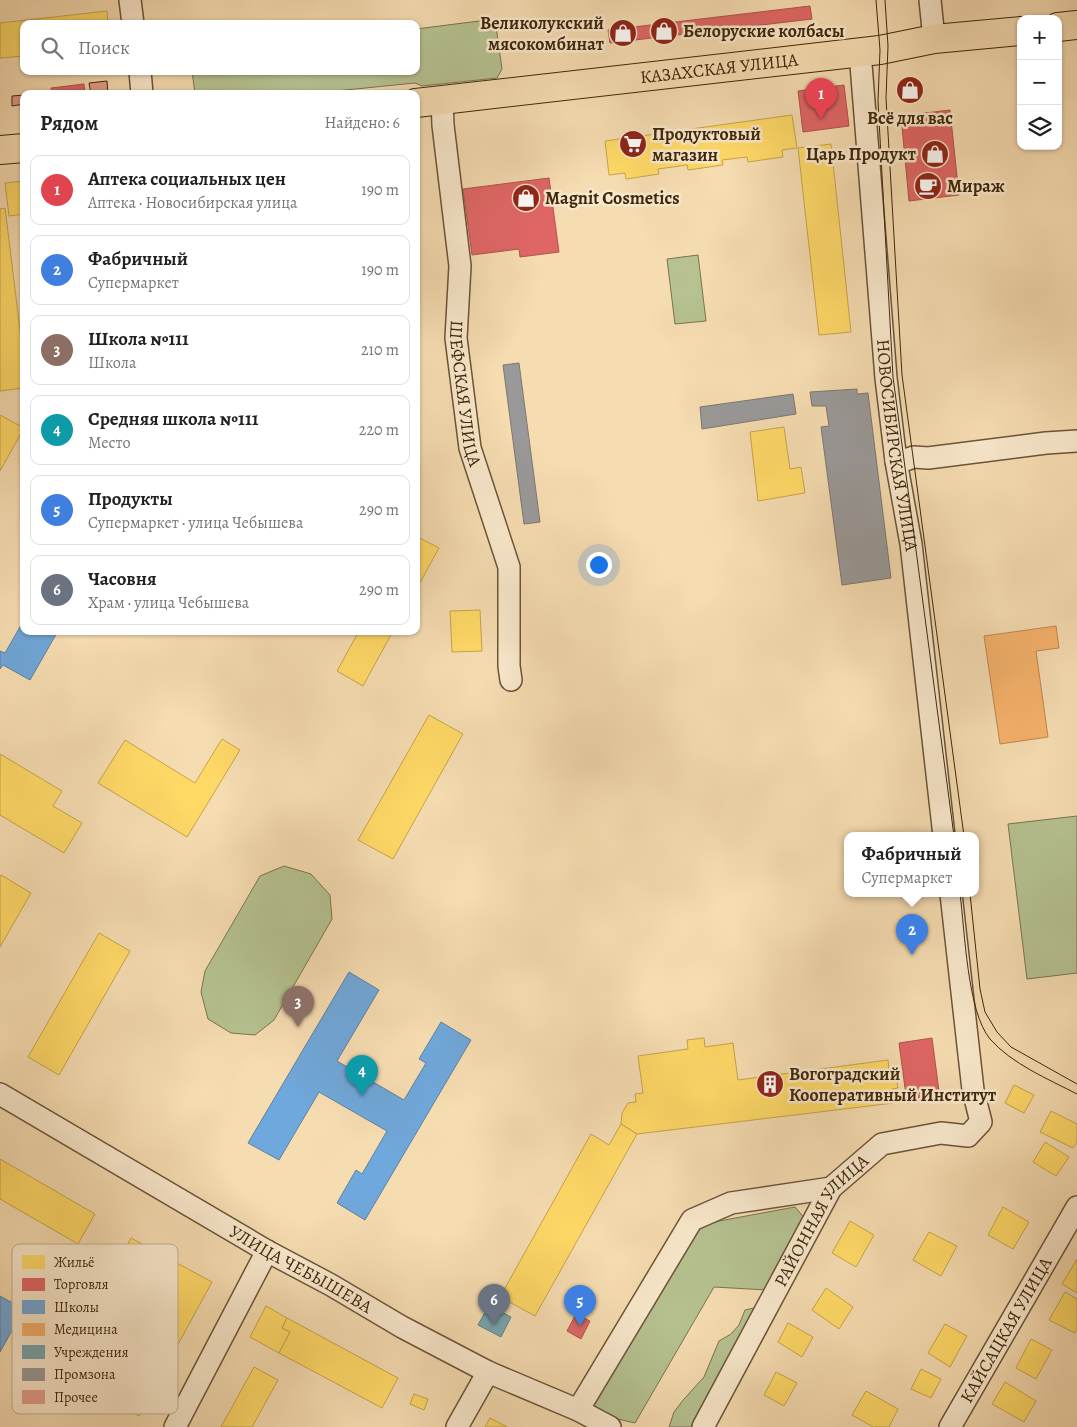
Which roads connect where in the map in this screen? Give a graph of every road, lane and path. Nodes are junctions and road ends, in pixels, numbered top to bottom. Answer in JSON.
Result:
{"nodes":[{"id":1,"x":130,"y":0,"type":"edge"},
{"id":2,"x":930,"y":0,"type":"edge"},
{"id":3,"x":132,"y":20,"type":"edge"},
{"id":4,"x":1077,"y":25,"type":"edge"},
{"id":5,"x":1062,"y":27,"type":"edge"},
{"id":6,"x":1017,"y":31,"type":"edge"},
{"id":7,"x":934,"y":39,"type":"junction"},
{"id":8,"x":860,"y":52,"type":"junction"},
{"id":9,"x":140,"y":75,"type":"edge"},
{"id":10,"x":142,"y":90,"type":"edge"},
{"id":11,"x":429,"y":102,"type":"edge"},
{"id":12,"x":20,"y":148,"type":"edge"},
{"id":13,"x":0,"y":150,"type":"edge"},
{"id":14,"x":1077,"y":441,"type":"edge"},
{"id":15,"x":896,"y":461,"type":"junction"},
{"id":16,"x":511,"y":680,"type":"dead end"},
{"id":17,"x":944,"y":832,"type":"edge"},
{"id":18,"x":951,"y":897,"type":"edge"},
{"id":19,"x":0,"y":1094,"type":"edge"},
{"id":20,"x":831,"y":1188,"type":"junction"},
{"id":21,"x":1077,"y":1207,"type":"edge"},
{"id":22,"x":267,"y":1251,"type":"junction"},
{"id":23,"x":488,"y":1372,"type":"junction"},
{"id":24,"x":578,"y":1410,"type":"junction"},
{"id":25,"x":175,"y":1427,"type":"edge"},
{"id":26,"x":457,"y":1427,"type":"edge"},
{"id":27,"x":610,"y":1427,"type":"edge"},
{"id":28,"x":703,"y":1427,"type":"edge"},
{"id":29,"x":950,"y":1427,"type":"edge"}],
"edges":[{"from":1,"to":3,"type":"street"},
{"from":2,"to":7,"type":"street"},
{"from":4,"to":5,"type":"main road"},
{"from":6,"to":7,"type":"main road","name":"КАЗАХСКАЯ УЛИЦА"},
{"from":7,"to":8,"type":"main road","name":"КАЗАХСКАЯ УЛИЦА"},
{"from":8,"to":11,"type":"main road","name":"КАЗАХСКАЯ УЛИЦА"},
{"from":8,"to":15,"type":"street","name":"НОВОСИБИРСКАЯ УЛИЦА"},
{"from":9,"to":10,"type":"street"},
{"from":11,"to":16,"type":"street","name":"ШЕФСКАЯ УЛИЦА"},
{"from":12,"to":13,"type":"main road"},
{"from":14,"to":15,"type":"street"},
{"from":15,"to":17,"type":"street","name":"НОВОСИБИРСКАЯ УЛИЦА"},
{"from":18,"to":20,"type":"street","name":"РАЙОННАЯ УЛИЦА"},
{"from":19,"to":22,"type":"street","name":"УЛИЦА ЧЕБЫШЕВА"},
{"from":20,"to":24,"type":"street"},
{"from":20,"to":28,"type":"street","name":"РАЙОННАЯ УЛИЦА"},
{"from":21,"to":29,"type":"street","name":"КАЙСАЦКАЯ УЛИЦА"},
{"from":22,"to":23,"type":"street","name":"УЛИЦА ЧЕБЫШЕВА"},
{"from":22,"to":25,"type":"street"},
{"from":23,"to":24,"type":"street","name":"УЛИЦА ЧЕБЫШЕВА"},
{"from":23,"to":26,"type":"street"},
{"from":24,"to":27,"type":"street","name":"УЛИЦА ЧЕБЫШЕВА"}]}
